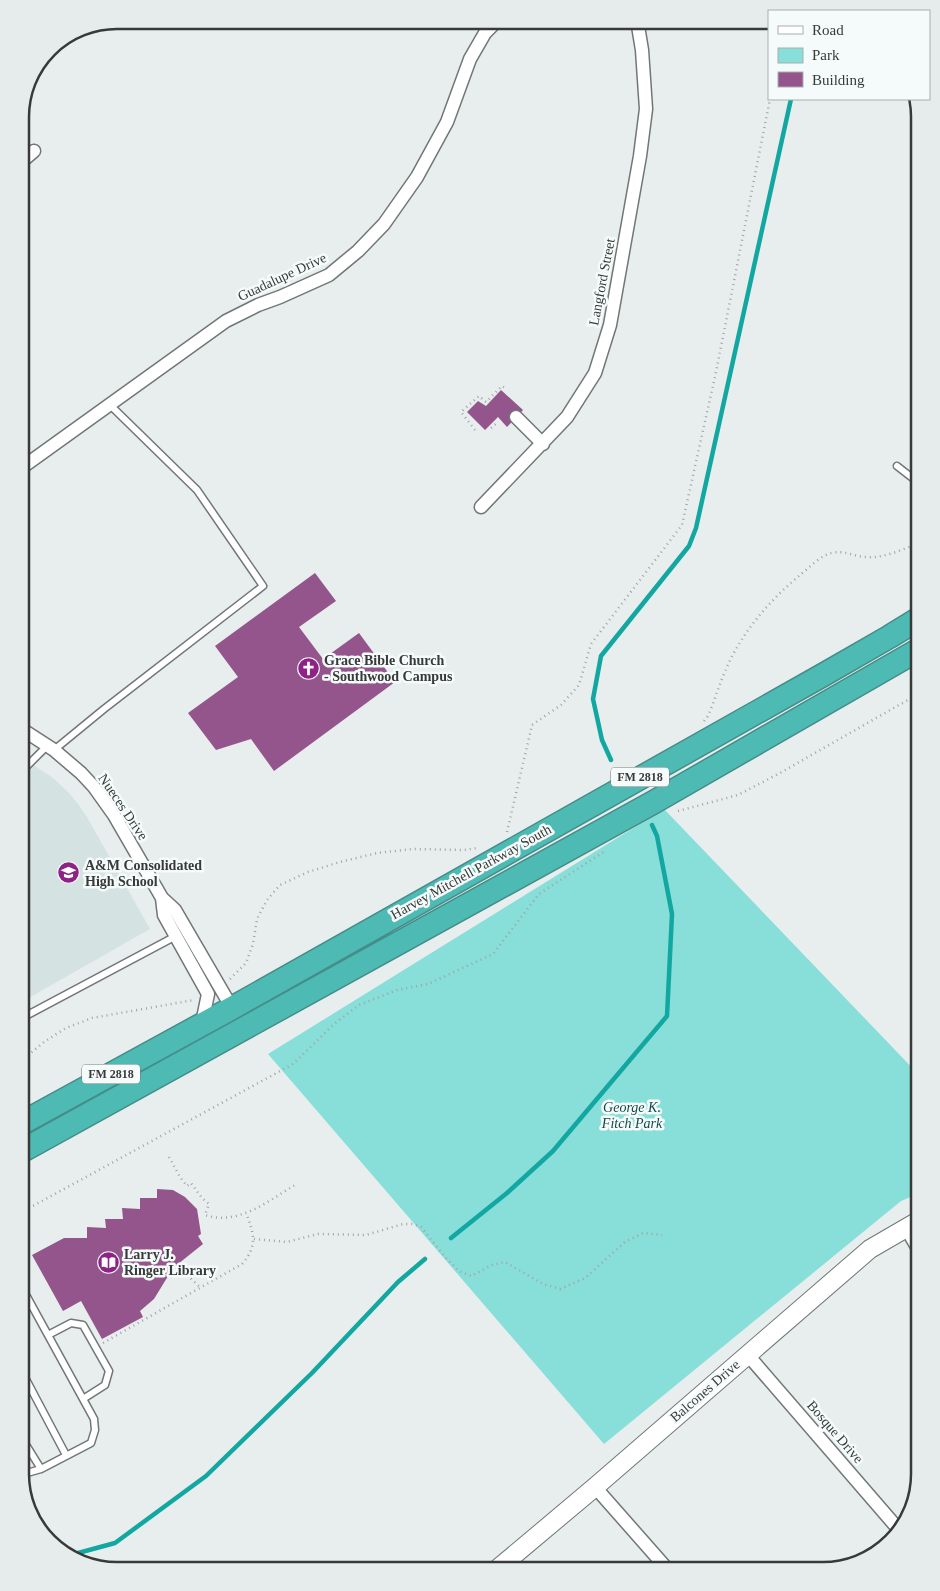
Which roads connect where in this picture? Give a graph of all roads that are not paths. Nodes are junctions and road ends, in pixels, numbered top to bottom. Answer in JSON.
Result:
{"nodes":[{"id":1,"x":489,"y":29,"type":"edge"},
{"id":2,"x":638,"y":29,"type":"edge"},
{"id":3,"x":34,"y":152,"type":"dead end"},
{"id":4,"x":29,"y":156,"type":"edge"},
{"id":5,"x":109,"y":404,"type":"junction"},
{"id":6,"x":516,"y":418,"type":"dead end"},
{"id":7,"x":543,"y":444,"type":"junction"},
{"id":8,"x":29,"y":462,"type":"edge"},
{"id":9,"x":897,"y":466,"type":"dead end"},
{"id":10,"x":911,"y":477,"type":"edge"},
{"id":11,"x":481,"y":507,"type":"dead end"},
{"id":12,"x":911,"y":623,"type":"edge"},
{"id":13,"x":911,"y":653,"type":"edge"},
{"id":14,"x":29,"y":734,"type":"edge"},
{"id":15,"x":51,"y":748,"type":"junction"},
{"id":16,"x":29,"y":766,"type":"edge"},
{"id":17,"x":162,"y":898,"type":"junction"},
{"id":18,"x":176,"y":936,"type":"junction"},
{"id":19,"x":232,"y":1008,"type":"junction"},
{"id":20,"x":29,"y":1014,"type":"edge"},
{"id":21,"x":202,"y":1023,"type":"junction"},
{"id":22,"x":218,"y":1042,"type":"junction"},
{"id":23,"x":29,"y":1119,"type":"edge"},
{"id":24,"x":29,"y":1147,"type":"edge"},
{"id":25,"x":911,"y":1225,"type":"edge"},
{"id":26,"x":29,"y":1300,"type":"edge"},
{"id":27,"x":48,"y":1335,"type":"junction"},
{"id":28,"x":747,"y":1354,"type":"junction"},
{"id":29,"x":29,"y":1385,"type":"edge"},
{"id":30,"x":83,"y":1399,"type":"junction"},
{"id":31,"x":29,"y":1450,"type":"edge"},
{"id":32,"x":66,"y":1455,"type":"junction"},
{"id":33,"x":40,"y":1468,"type":"junction"},
{"id":34,"x":29,"y":1472,"type":"edge"},
{"id":35,"x":595,"y":1487,"type":"junction"},
{"id":36,"x":895,"y":1525,"type":"edge"},
{"id":37,"x":506,"y":1562,"type":"edge"},
{"id":38,"x":661,"y":1562,"type":"edge"}],
"edges":[{"from":1,"to":5,"type":"street","name":"Guadalupe Drive"},
{"from":2,"to":7,"type":"street","name":"Langford Street"},
{"from":3,"to":4,"type":"street"},
{"from":5,"to":8,"type":"street","name":"Guadalupe Drive"},
{"from":5,"to":15,"type":"lane"},
{"from":6,"to":7,"type":"street"},
{"from":7,"to":11,"type":"street","name":"Langford Street"},
{"from":9,"to":10,"type":"lane"},
{"from":12,"to":19,"type":"highway","name":"Harvey Mitchell Parkway South","number":"FM 2818"},
{"from":13,"to":22,"type":"highway","name":"Harvey Mitchell Parkway South","number":"FM 2818"},
{"from":14,"to":15,"type":"street","name":"Nueces Drive"},
{"from":15,"to":16,"type":"lane"},
{"from":15,"to":17,"type":"street","name":"Nueces Drive"},
{"from":17,"to":18,"type":"street","name":"Nueces Drive"},
{"from":17,"to":19,"type":"street","name":"Nueces Drive"},
{"from":18,"to":20,"type":"lane"},
{"from":18,"to":21,"type":"street","name":"Nueces Drive"},
{"from":19,"to":21,"type":"highway","name":"Harvey Mitchell Parkway South","number":"FM 2818"},
{"from":19,"to":22,"type":"highway"},
{"from":21,"to":23,"type":"highway","name":"Harvey Mitchell Parkway South","number":"FM 2818"},
{"from":22,"to":24,"type":"highway","name":"Harvey Mitchell Parkway South","number":"FM 2818"},
{"from":25,"to":28,"type":"street","name":"Balcones Drive"},
{"from":26,"to":27,"type":"lane"},
{"from":27,"to":30,"type":"lane"},
{"from":27,"to":30,"type":"lane"},
{"from":28,"to":35,"type":"street","name":"Balcones Drive"},
{"from":28,"to":36,"type":"street","name":"Bosque Drive"},
{"from":29,"to":32,"type":"lane"},
{"from":30,"to":32,"type":"lane"},
{"from":31,"to":33,"type":"lane"},
{"from":32,"to":33,"type":"lane"},
{"from":33,"to":34,"type":"lane"},
{"from":35,"to":37,"type":"street","name":"Balcones Drive"},
{"from":35,"to":38,"type":"street"}]}
